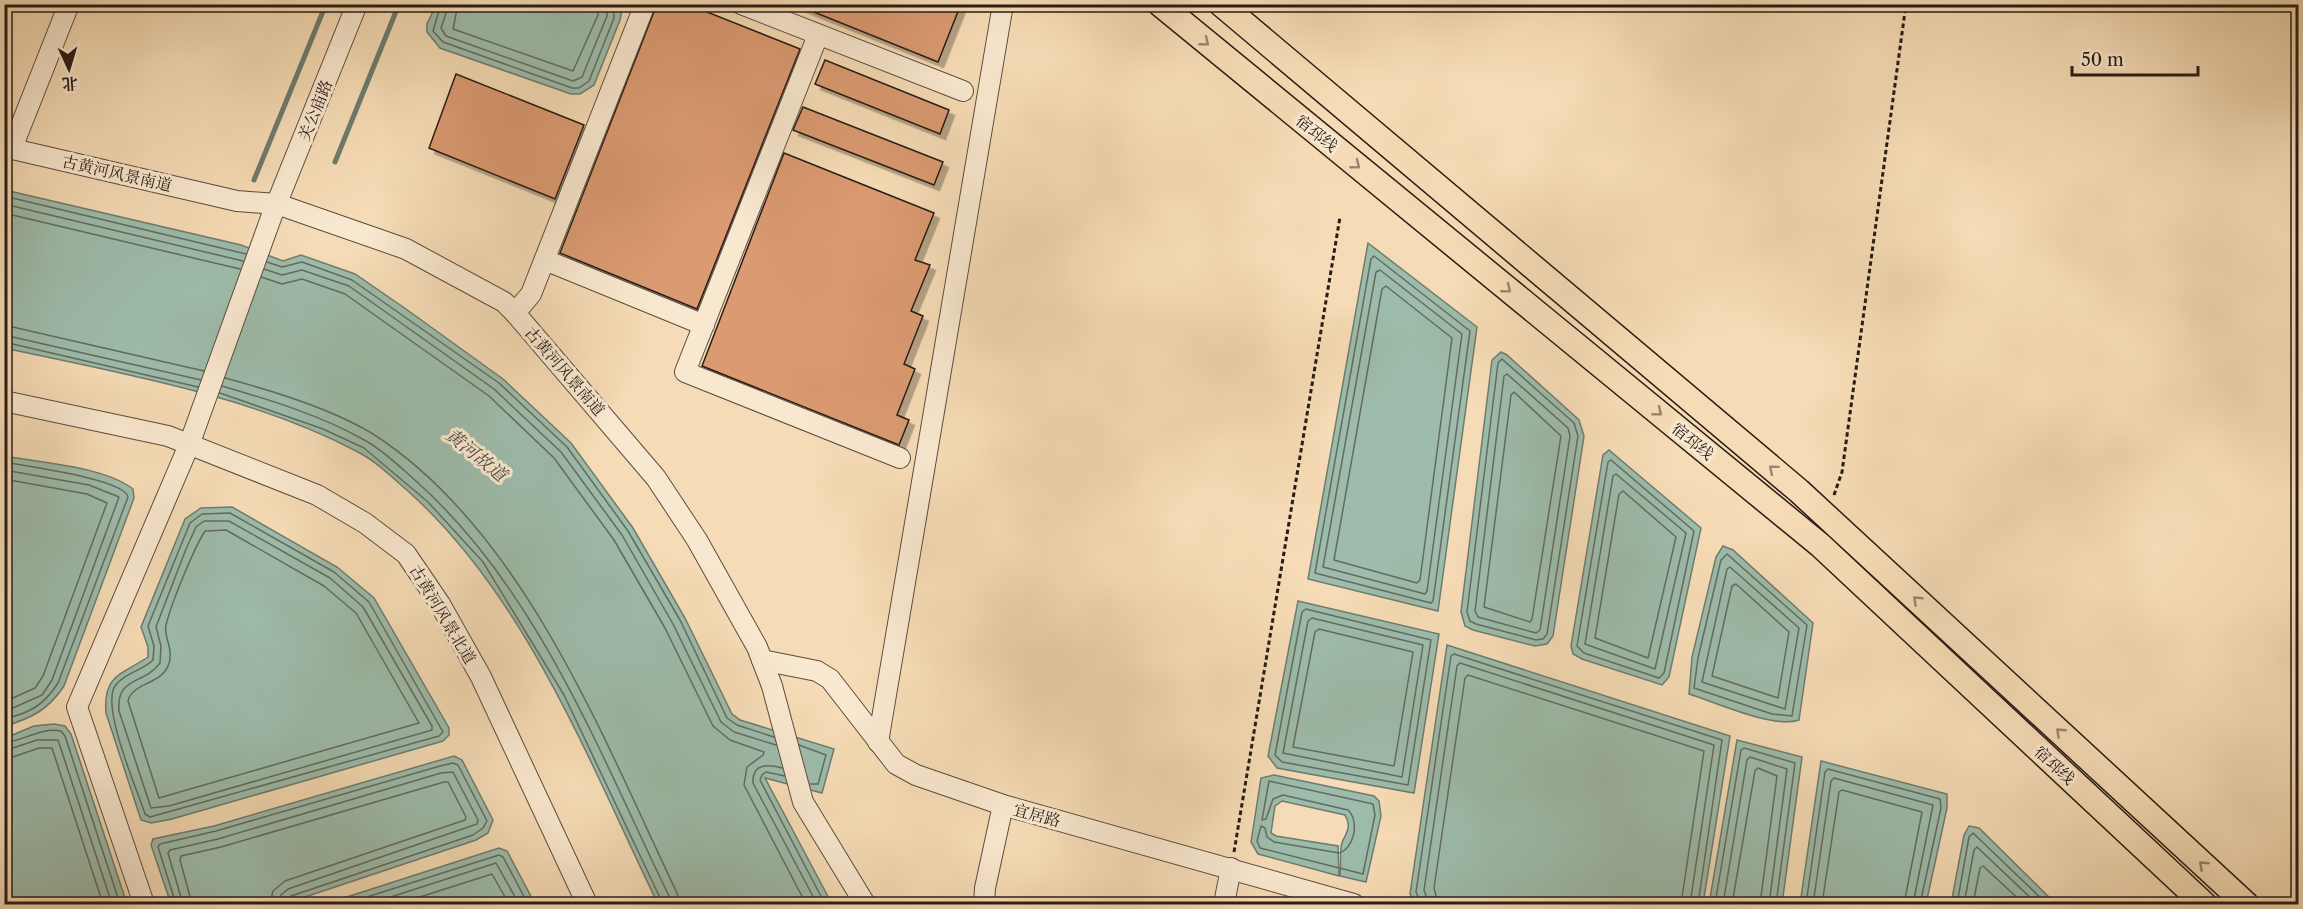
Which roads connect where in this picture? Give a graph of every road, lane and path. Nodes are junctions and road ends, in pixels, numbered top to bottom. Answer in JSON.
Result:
{"nodes":[{"id":1,"x":69,"y":4,"type":"edge"},
{"id":2,"x":357,"y":4,"type":"edge"},
{"id":3,"x":645,"y":4,"type":"edge"},
{"id":4,"x":741,"y":4,"type":"edge"},
{"id":5,"x":1003,"y":4,"type":"edge"},
{"id":6,"x":1160,"y":4,"type":"edge"},
{"id":7,"x":1221,"y":4,"type":"edge"},
{"id":8,"x":1906,"y":4,"type":"edge"},
{"id":9,"x":818,"y":35,"type":"junction"},
{"id":10,"x":963,"y":92,"type":"dead end"},
{"id":11,"x":8,"y":148,"type":"edge"},
{"id":12,"x":275,"y":209,"type":"junction"},
{"id":13,"x":1340,"y":217,"type":"dead end"},
{"id":14,"x":545,"y":260,"type":"junction"},
{"id":15,"x":515,"y":313,"type":"junction"},
{"id":16,"x":704,"y":325,"type":"junction"},
{"id":17,"x":4,"y":401,"type":"edge"},
{"id":18,"x":192,"y":437,"type":"junction"},
{"id":19,"x":900,"y":458,"type":"dead end"},
{"id":20,"x":1827,"y":517,"type":"junction"},
{"id":21,"x":762,"y":660,"type":"junction"},
{"id":22,"x":878,"y":741,"type":"junction"},
{"id":23,"x":1003,"y":805,"type":"junction"},
{"id":24,"x":1231,"y":868,"type":"junction"},
{"id":25,"x":144,"y":904,"type":"edge"},
{"id":26,"x":587,"y":904,"type":"edge"},
{"id":27,"x":865,"y":904,"type":"edge"},
{"id":28,"x":984,"y":904,"type":"edge"},
{"id":29,"x":1224,"y":904,"type":"edge"},
{"id":30,"x":1354,"y":904,"type":"edge"},
{"id":31,"x":2204,"y":904,"type":"edge"},
{"id":32,"x":2246,"y":904,"type":"edge"}],
"edges":[{"from":1,"to":11,"type":"street"},
{"from":2,"to":12,"type":"street","name":"关公庙路"},
{"from":3,"to":14,"type":"street"},
{"from":4,"to":9,"type":"street"},
{"from":5,"to":22,"type":"street"},
{"from":6,"to":31,"type":"main road","name":"宿邳线","one_way":true},
{"from":20,"to":7,"type":"main road","name":"宿邳线","one_way":true},
{"from":8,"to":20,"type":"path"},
{"from":9,"to":10,"type":"street"},
{"from":9,"to":16,"type":"street"},
{"from":11,"to":12,"type":"street","name":"古黄河风景南道"},
{"from":12,"to":15,"type":"street","name":"古黄河风景南道"},
{"from":12,"to":18,"type":"street","name":"关公庙路"},
{"from":13,"to":24,"type":"path"},
{"from":14,"to":15,"type":"street"},
{"from":14,"to":16,"type":"street"},
{"from":15,"to":21,"type":"street","name":"古黄河风景南道"},
{"from":16,"to":19,"type":"street"},
{"from":17,"to":18,"type":"street","name":"古黄河风景北道"},
{"from":18,"to":25,"type":"street","name":"关公庙路"},
{"from":18,"to":26,"type":"street","name":"古黄河风景北道"},
{"from":32,"to":20,"type":"main road","name":"宿邳线","one_way":true},
{"from":21,"to":22,"type":"street","name":"宜居路"},
{"from":21,"to":27,"type":"street","name":"古黄河风景南道"},
{"from":22,"to":23,"type":"street","name":"宜居路"},
{"from":23,"to":24,"type":"street","name":"宜居路"},
{"from":23,"to":28,"type":"street"},
{"from":24,"to":29,"type":"street"},
{"from":24,"to":30,"type":"street","name":"宜居路"}]}
